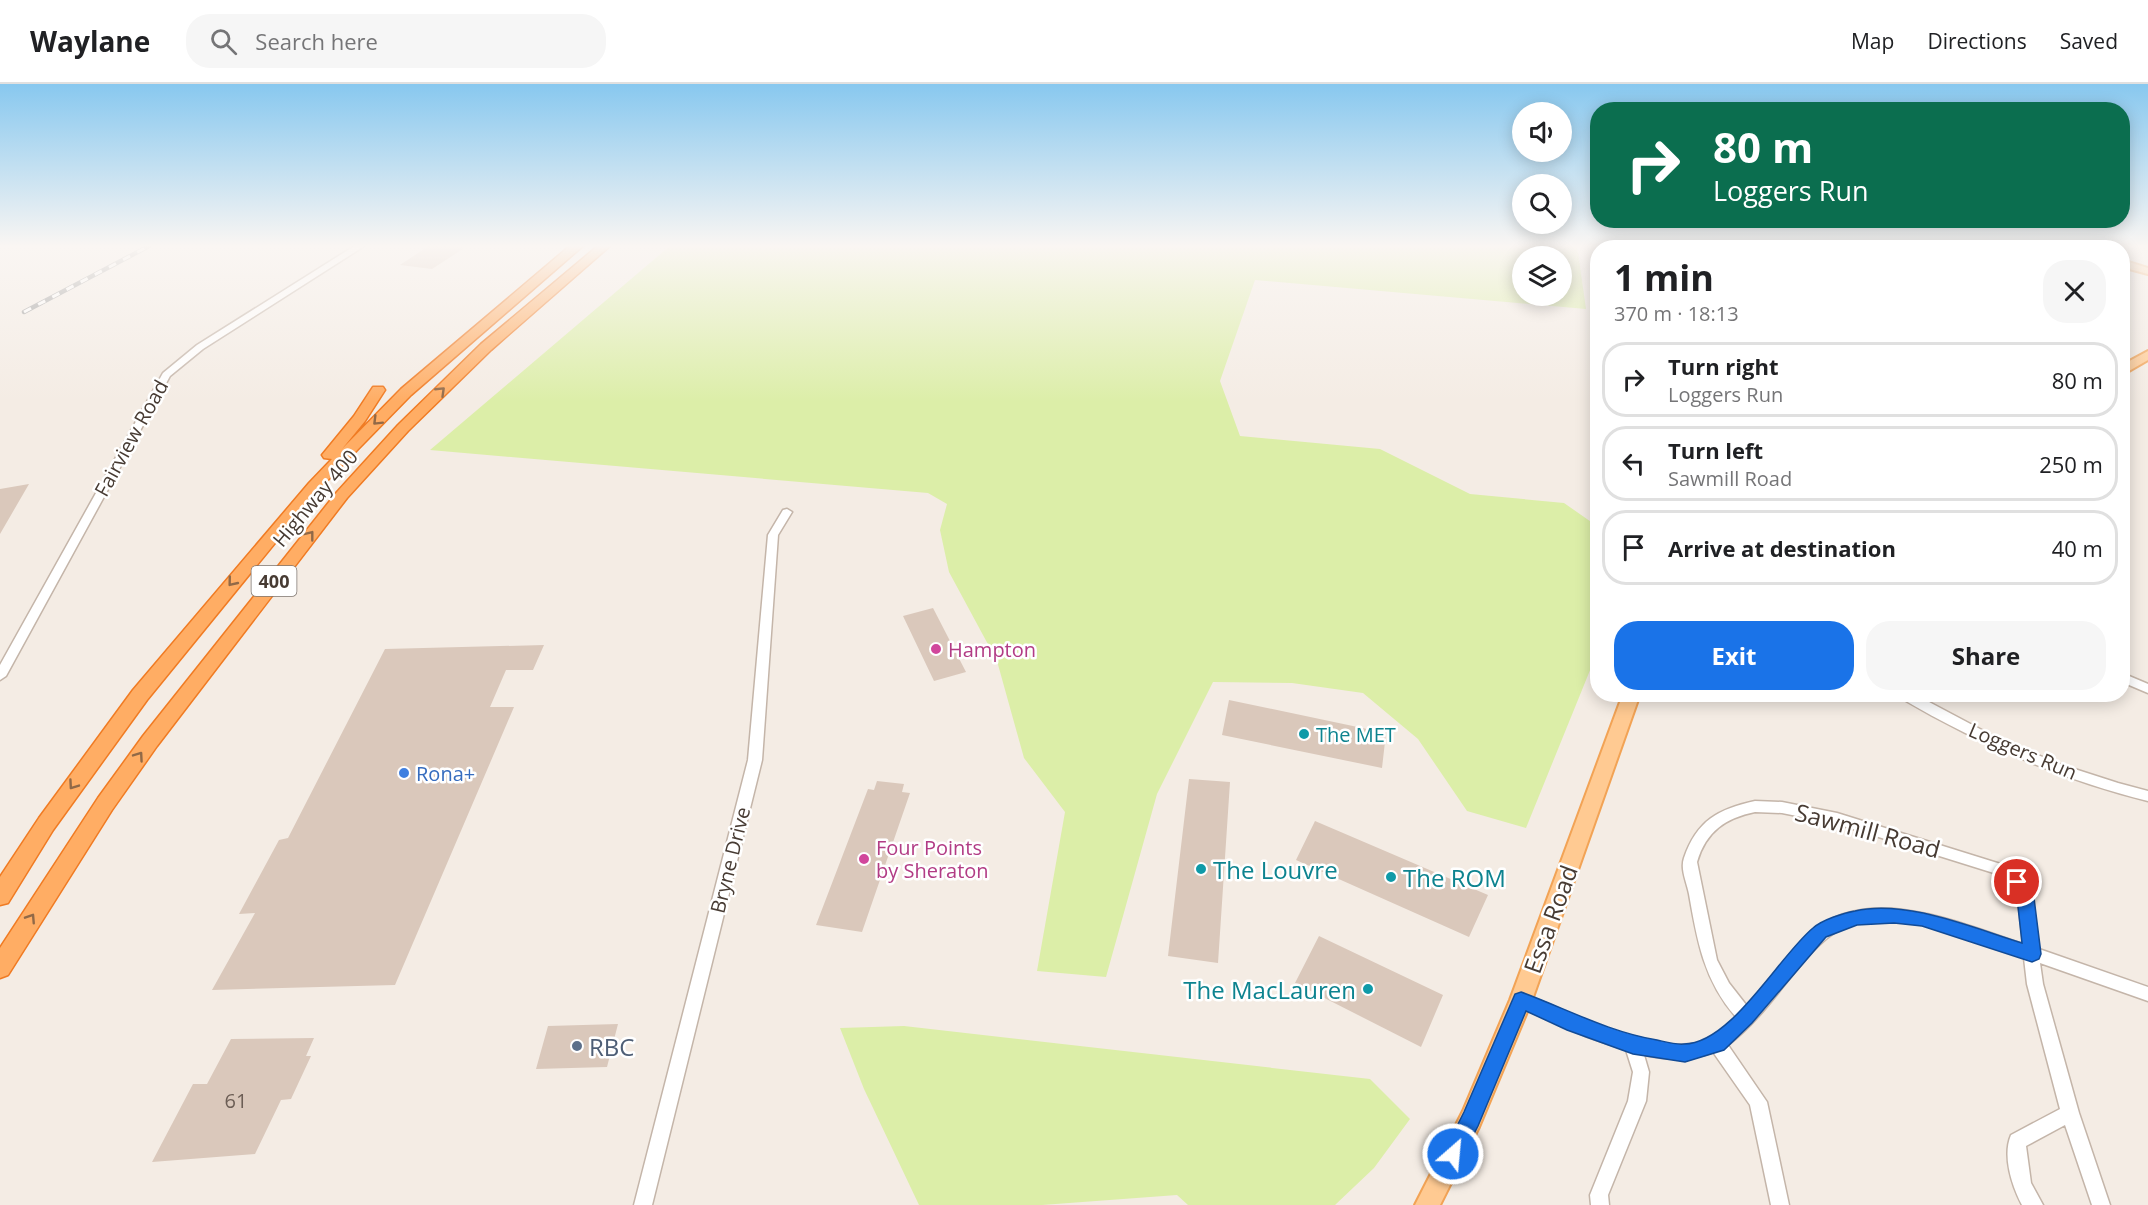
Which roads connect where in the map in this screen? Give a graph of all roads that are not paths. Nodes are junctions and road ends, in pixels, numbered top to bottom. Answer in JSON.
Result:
{"nodes":[{"id":1,"x":279,"y":297,"type":"edge"},
{"id":2,"x":516,"y":297,"type":"edge"},
{"id":3,"x":544,"y":297,"type":"edge"},
{"id":4,"x":2148,"y":355,"type":"edge"},
{"id":5,"x":2130,"y":366,"type":"edge"},
{"id":6,"x":378,"y":390,"type":"dead end"},
{"id":7,"x":787,"y":512,"type":"dead end"},
{"id":8,"x":273,"y":532,"type":"junction"},
{"id":9,"x":0,"y":676,"type":"edge"},
{"id":10,"x":2130,"y":681,"type":"edge"},
{"id":11,"x":2148,"y":689,"type":"edge"},
{"id":12,"x":1629,"y":702,"type":"edge"},
{"id":13,"x":1919,"y":702,"type":"edge"},
{"id":14,"x":2148,"y":796,"type":"edge"},
{"id":15,"x":0,"y":896,"type":"edge"},
{"id":16,"x":2032,"y":954,"type":"junction"},
{"id":17,"x":0,"y":968,"type":"edge"},
{"id":18,"x":2148,"y":994,"type":"edge"},
{"id":19,"x":1521,"y":1000,"type":"junction"},
{"id":20,"x":1746,"y":1017,"type":"junction"},
{"id":21,"x":1717,"y":1044,"type":"junction"},
{"id":22,"x":1633,"y":1045,"type":"junction"},
{"id":23,"x":2070,"y":1113,"type":"junction"},
{"id":24,"x":643,"y":1205,"type":"edge"},
{"id":25,"x":1427,"y":1205,"type":"edge"},
{"id":26,"x":1600,"y":1205,"type":"edge"},
{"id":27,"x":1780,"y":1205,"type":"edge"},
{"id":28,"x":2034,"y":1205,"type":"edge"},
{"id":29,"x":2101,"y":1205,"type":"edge"}],
"edges":[{"from":1,"to":9,"type":"street","name":"Fairview Road"},
{"from":2,"to":8,"type":"highway","name":"Highway 400","number":"400","one_way":true},
{"from":17,"to":3,"type":"highway","name":"Highway 400","number":"400","one_way":true},
{"from":4,"to":5,"type":"main road"},
{"from":6,"to":8,"type":"highway"},
{"from":7,"to":24,"type":"street","name":"Bryne Drive"},
{"from":8,"to":15,"type":"highway","name":"Highway 400","number":"400","one_way":true},
{"from":10,"to":11,"type":"street"},
{"from":12,"to":19,"type":"main road","name":"Essa Road"},
{"from":13,"to":14,"type":"street","name":"Loggers Run"},
{"from":16,"to":18,"type":"street"},
{"from":16,"to":20,"type":"street"},
{"from":16,"to":20,"type":"street","name":"Sawmill Road"},
{"from":16,"to":23,"type":"street","name":"Sawmill Road"},
{"from":19,"to":22,"type":"street"},
{"from":19,"to":25,"type":"main road","name":"Essa Road"},
{"from":20,"to":21,"type":"street"},
{"from":21,"to":22,"type":"street"},
{"from":21,"to":27,"type":"street"},
{"from":22,"to":26,"type":"street"},
{"from":23,"to":28,"type":"street"},
{"from":23,"to":29,"type":"street","name":"Sawmill Road"}]}
